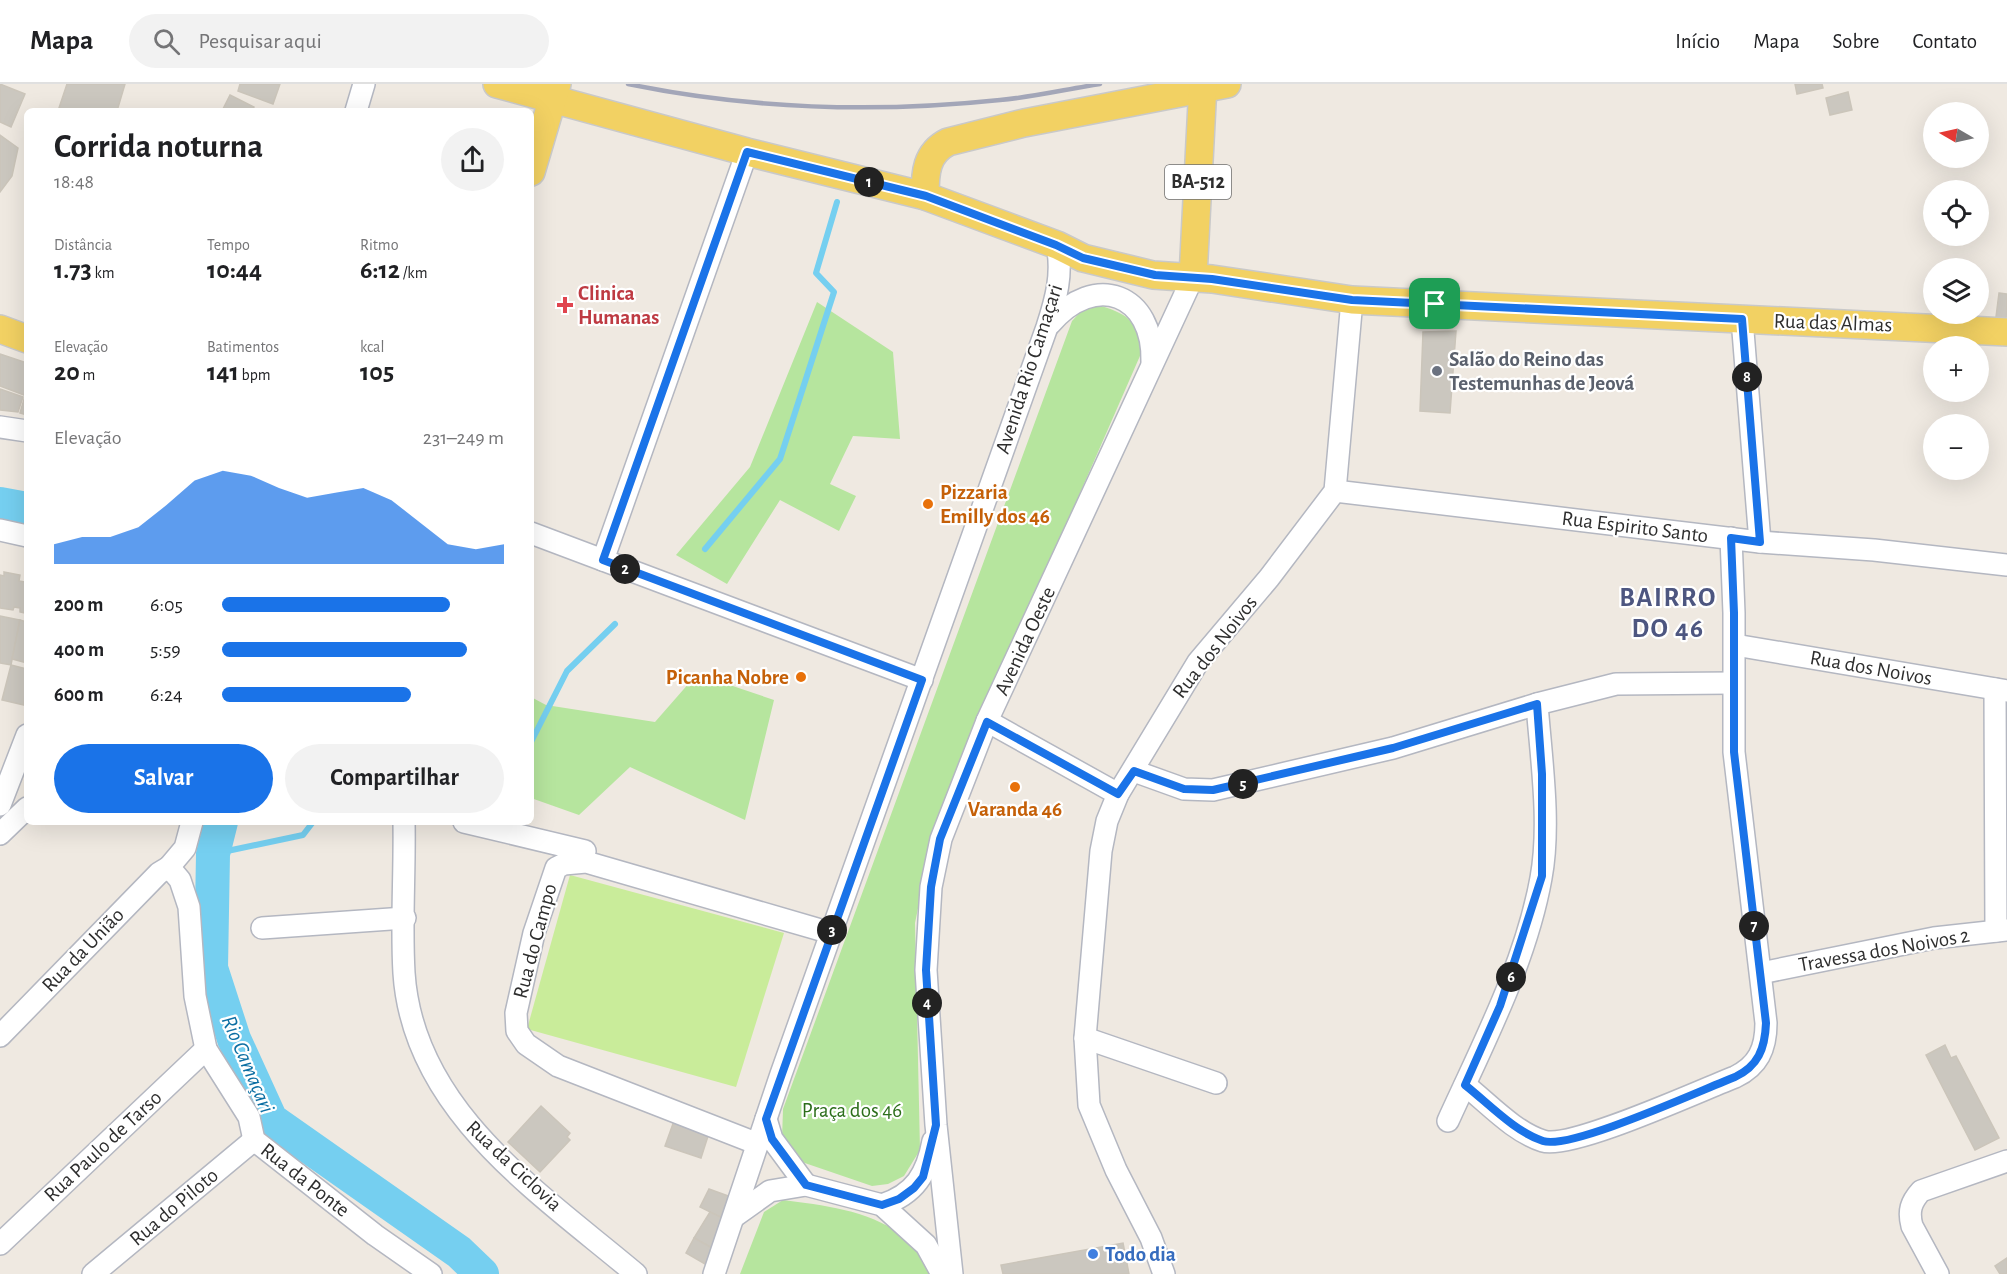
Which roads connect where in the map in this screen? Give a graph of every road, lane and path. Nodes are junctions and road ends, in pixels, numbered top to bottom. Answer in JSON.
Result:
{"nodes":[{"id":1,"x":364,"y":84,"type":"edge"},
{"id":2,"x":497,"y":84,"type":"edge"},
{"id":3,"x":585,"y":84,"type":"edge"},
{"id":4,"x":1211,"y":85,"type":"edge"},
{"id":5,"x":555,"y":91,"type":"edge"},
{"id":6,"x":357,"y":108,"type":"edge"},
{"id":7,"x":610,"y":113,"type":"junction"},
{"id":8,"x":747,"y":152,"type":"junction"},
{"id":9,"x":534,"y":162,"type":"edge"},
{"id":10,"x":926,"y":196,"type":"junction"},
{"id":11,"x":1056,"y":245,"type":"junction"},
{"id":12,"x":1193,"y":277,"type":"junction"},
{"id":13,"x":1352,"y":300,"type":"junction"},
{"id":14,"x":1742,"y":319,"type":"junction"},
{"id":15,"x":1047,"y":327,"type":"junction"},
{"id":16,"x":0,"y":329,"type":"edge"},
{"id":17,"x":2007,"y":332,"type":"edge"},
{"id":18,"x":24,"y":338,"type":"edge"},
{"id":19,"x":1152,"y":369,"type":"junction"},
{"id":20,"x":0,"y":427,"type":"edge"},
{"id":21,"x":24,"y":431,"type":"edge"},
{"id":22,"x":1335,"y":491,"type":"junction"},
{"id":23,"x":0,"y":530,"type":"edge"},
{"id":24,"x":534,"y":534,"type":"edge"},
{"id":25,"x":24,"y":535,"type":"edge"},
{"id":26,"x":1731,"y":538,"type":"junction"},
{"id":27,"x":1760,"y":542,"type":"junction"},
{"id":28,"x":603,"y":560,"type":"junction"},
{"id":29,"x":2007,"y":565,"type":"edge"},
{"id":30,"x":1735,"y":645,"type":"junction"},
{"id":31,"x":922,"y":680,"type":"junction"},
{"id":32,"x":1733,"y":682,"type":"junction"},
{"id":33,"x":2001,"y":690,"type":"edge"},
{"id":34,"x":1537,"y":704,"type":"junction"},
{"id":35,"x":987,"y":722,"type":"junction"},
{"id":36,"x":24,"y":743,"type":"edge"},
{"id":37,"x":1134,"y":771,"type":"junction"},
{"id":38,"x":1118,"y":794,"type":"junction"},
{"id":39,"x":0,"y":805,"type":"edge"},
{"id":40,"x":24,"y":811,"type":"edge"},
{"id":41,"x":191,"y":825,"type":"edge"},
{"id":42,"x":404,"y":825,"type":"edge"},
{"id":43,"x":477,"y":825,"type":"edge"},
{"id":44,"x":0,"y":834,"type":"edge"},
{"id":45,"x":585,"y":851,"type":"dead end"},
{"id":46,"x":169,"y":867,"type":"junction"},
{"id":47,"x":405,"y":918,"type":"junction"},
{"id":48,"x":262,"y":928,"type":"dead end"},
{"id":49,"x":2002,"y":930,"type":"edge"},
{"id":50,"x":831,"y":933,"type":"junction"},
{"id":51,"x":1761,"y":973,"type":"junction"},
{"id":52,"x":0,"y":1036,"type":"edge"},
{"id":53,"x":1085,"y":1038,"type":"junction"},
{"id":54,"x":206,"y":1049,"type":"junction"},
{"id":55,"x":1216,"y":1083,"type":"dead end"},
{"id":56,"x":1465,"y":1085,"type":"junction"},
{"id":57,"x":766,"y":1119,"type":"junction"},
{"id":58,"x":1448,"y":1121,"type":"dead end"},
{"id":59,"x":936,"y":1125,"type":"junction"},
{"id":60,"x":254,"y":1140,"type":"junction"},
{"id":61,"x":758,"y":1144,"type":"junction"},
{"id":62,"x":2007,"y":1161,"type":"edge"},
{"id":63,"x":806,"y":1185,"type":"junction"},
{"id":64,"x":882,"y":1205,"type":"junction"},
{"id":65,"x":735,"y":1217,"type":"junction"},
{"id":66,"x":0,"y":1244,"type":"edge"},
{"id":67,"x":93,"y":1274,"type":"edge"},
{"id":68,"x":431,"y":1274,"type":"edge"},
{"id":69,"x":636,"y":1274,"type":"edge"},
{"id":70,"x":714,"y":1274,"type":"edge"},
{"id":71,"x":942,"y":1274,"type":"edge"},
{"id":72,"x":952,"y":1274,"type":"edge"},
{"id":73,"x":1164,"y":1274,"type":"edge"},
{"id":74,"x":1938,"y":1274,"type":"edge"}],
"edges":[{"from":1,"to":6,"type":"street"},
{"from":2,"to":5,"type":"main road","name":"Rua das Almas"},
{"from":3,"to":7,"type":"main road"},
{"from":4,"to":10,"type":"main road"},
{"from":4,"to":12,"type":"main road","number":"BA-512"},
{"from":5,"to":7,"type":"main road","name":"Rua das Almas"},
{"from":5,"to":9,"type":"main road"},
{"from":7,"to":8,"type":"main road","name":"Rua das Almas"},
{"from":8,"to":10,"type":"main road","name":"Rua das Almas"},
{"from":8,"to":28,"type":"street"},
{"from":10,"to":11,"type":"main road","name":"Rua das Almas"},
{"from":11,"to":12,"type":"main road","name":"Rua das Almas"},
{"from":11,"to":15,"type":"street","name":"Avenida Rio Camaçari"},
{"from":12,"to":13,"type":"main road","name":"Rua das Almas"},
{"from":12,"to":19,"type":"street","name":"Avenida Oeste"},
{"from":13,"to":14,"type":"main road","name":"Rua das Almas"},
{"from":13,"to":22,"type":"street"},
{"from":14,"to":17,"type":"main road","name":"Rua das Almas"},
{"from":14,"to":27,"type":"street"},
{"from":15,"to":19,"type":"street"},
{"from":15,"to":31,"type":"street","name":"Avenida Rio Camaçari"},
{"from":16,"to":18,"type":"main road"},
{"from":19,"to":35,"type":"street","name":"Avenida Oeste"},
{"from":20,"to":21,"type":"street"},
{"from":22,"to":26,"type":"street","name":"Rua Espirito Santo"},
{"from":22,"to":37,"type":"street","name":"Rua dos Noivos"},
{"from":23,"to":25,"type":"street"},
{"from":24,"to":28,"type":"street"},
{"from":26,"to":27,"type":"street","name":"Rua Espirito Santo"},
{"from":26,"to":30,"type":"street"},
{"from":27,"to":29,"type":"street","name":"Rua Espirito Santo"},
{"from":28,"to":31,"type":"street"},
{"from":30,"to":32,"type":"street"},
{"from":30,"to":33,"type":"street","name":"Rua dos Noivos"},
{"from":31,"to":50,"type":"street","name":"Avenida Rio Camaçari"},
{"from":32,"to":34,"type":"street"},
{"from":32,"to":51,"type":"street"},
{"from":33,"to":49,"type":"street"},
{"from":34,"to":37,"type":"street"},
{"from":34,"to":56,"type":"street"},
{"from":35,"to":38,"type":"street"},
{"from":35,"to":59,"type":"street","name":"Avenida Oeste"},
{"from":36,"to":39,"type":"street"},
{"from":37,"to":38,"type":"street","name":"Rua dos Noivos"},
{"from":38,"to":53,"type":"street","name":"Rua dos Noivos"},
{"from":40,"to":44,"type":"street"},
{"from":41,"to":46,"type":"street"},
{"from":42,"to":47,"type":"street","name":"Rua da Ciclovia"},
{"from":43,"to":45,"type":"street"},
{"from":46,"to":52,"type":"street","name":"Rua da União"},
{"from":46,"to":54,"type":"street","name":"Rua da Ponte"},
{"from":47,"to":48,"type":"street"},
{"from":47,"to":69,"type":"street","name":"Rua da Ciclovia"},
{"from":49,"to":51,"type":"street","name":"Travessa dos Noivos 2"},
{"from":50,"to":57,"type":"street","name":"Avenida Rio Camaçari"},
{"from":50,"to":61,"type":"street","name":"Rua do Campo"},
{"from":51,"to":56,"type":"street"},
{"from":53,"to":55,"type":"street"},
{"from":53,"to":73,"type":"street","name":"Rua dos Noivos"},
{"from":54,"to":60,"type":"street","name":"Rua da Ponte"},
{"from":54,"to":66,"type":"street","name":"Rua Paulo de Tarso"},
{"from":56,"to":58,"type":"street"},
{"from":57,"to":61,"type":"street","name":"Avenida Rio Camaçari"},
{"from":57,"to":63,"type":"street"},
{"from":59,"to":64,"type":"street"},
{"from":59,"to":72,"type":"street","name":"Avenida Oeste"},
{"from":60,"to":67,"type":"street","name":"Rua do Piloto"},
{"from":60,"to":68,"type":"street","name":"Rua da Ponte"},
{"from":61,"to":65,"type":"street","name":"Avenida Rio Camaçari"},
{"from":62,"to":74,"type":"street"},
{"from":63,"to":64,"type":"street"},
{"from":63,"to":65,"type":"street"},
{"from":64,"to":71,"type":"street"},
{"from":65,"to":70,"type":"street","name":"Avenida Rio Camaçari"}]}
